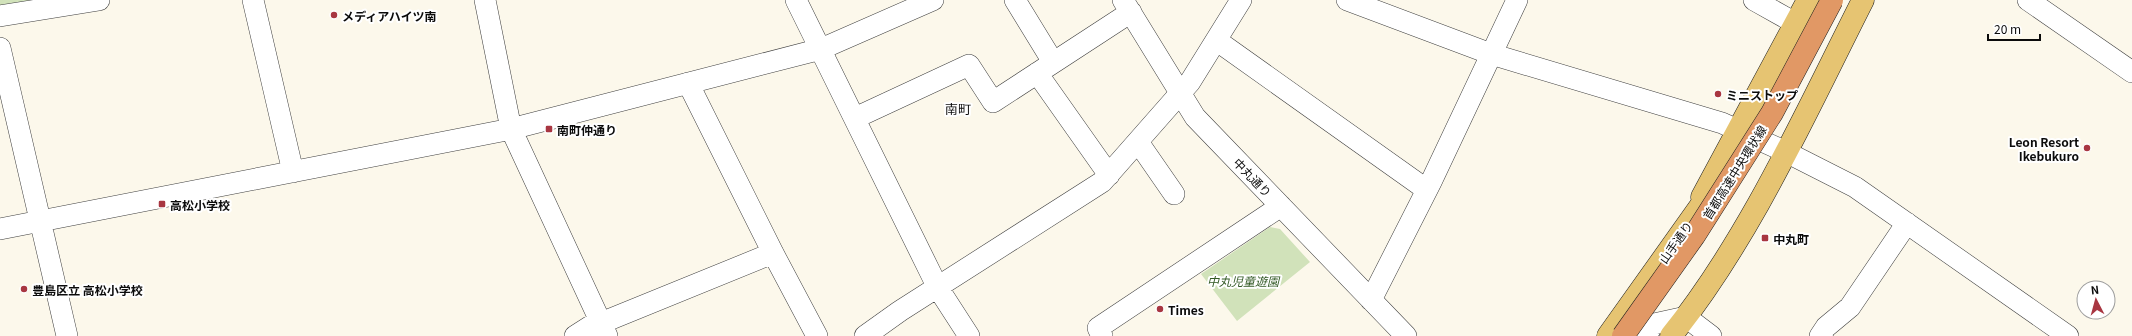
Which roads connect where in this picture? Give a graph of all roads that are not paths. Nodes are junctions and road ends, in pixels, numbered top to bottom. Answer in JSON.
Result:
{"nodes":[{"id":1,"x":99,"y":0,"type":"edge"},
{"id":2,"x":253,"y":0,"type":"edge"},
{"id":3,"x":484,"y":0,"type":"edge"},
{"id":4,"x":796,"y":0,"type":"edge"},
{"id":5,"x":933,"y":0,"type":"edge"},
{"id":6,"x":1015,"y":0,"type":"edge"},
{"id":7,"x":1241,"y":0,"type":"edge"},
{"id":8,"x":1347,"y":0,"type":"edge"},
{"id":9,"x":1517,"y":0,"type":"edge"},
{"id":10,"x":1754,"y":0,"type":"edge"},
{"id":11,"x":1808,"y":0,"type":"edge"},
{"id":12,"x":1824,"y":0,"type":"edge"},
{"id":13,"x":1832,"y":0,"type":"edge"},
{"id":14,"x":1837,"y":0,"type":"edge"},
{"id":15,"x":1863,"y":0,"type":"edge"},
{"id":16,"x":1880,"y":0,"type":"edge"},
{"id":17,"x":2028,"y":0,"type":"edge"},
{"id":18,"x":1127,"y":6,"type":"edge"},
{"id":19,"x":0,"y":16,"type":"edge"},
{"id":20,"x":1795,"y":23,"type":"junction"},
{"id":21,"x":1216,"y":40,"type":"junction"},
{"id":22,"x":0,"y":48,"type":"edge"},
{"id":23,"x":821,"y":49,"type":"junction"},
{"id":24,"x":1491,"y":54,"type":"junction"},
{"id":25,"x":1045,"y":67,"type":"junction"},
{"id":26,"x":2132,"y":72,"type":"edge"},
{"id":27,"x":688,"y":83,"type":"junction"},
{"id":28,"x":1180,"y":94,"type":"junction"},
{"id":29,"x":855,"y":118,"type":"junction"},
{"id":30,"x":511,"y":129,"type":"junction"},
{"id":31,"x":1744,"y":132,"type":"junction"},
{"id":32,"x":1138,"y":142,"type":"junction"},
{"id":33,"x":1786,"y":152,"type":"junction"},
{"id":34,"x":293,"y":172,"type":"junction"},
{"id":35,"x":1110,"y":175,"type":"junction"},
{"id":36,"x":1427,"y":190,"type":"junction"},
{"id":37,"x":1174,"y":194,"type":"dead end"},
{"id":38,"x":1281,"y":206,"type":"junction"},
{"id":39,"x":41,"y":221,"type":"junction"},
{"id":40,"x":1907,"y":223,"type":"junction"},
{"id":41,"x":0,"y":230,"type":"edge"},
{"id":42,"x":773,"y":253,"type":"junction"},
{"id":43,"x":938,"y":288,"type":"junction"},
{"id":44,"x":1371,"y":300,"type":"junction"},
{"id":45,"x":1686,"y":317,"type":"junction"},
{"id":46,"x":603,"y":326,"type":"edge"},
{"id":47,"x":1100,"y":332,"type":"edge"},
{"id":48,"x":67,"y":336,"type":"edge"},
{"id":49,"x":575,"y":336,"type":"edge"},
{"id":50,"x":817,"y":336,"type":"edge"},
{"id":51,"x":864,"y":336,"type":"edge"},
{"id":52,"x":969,"y":336,"type":"edge"},
{"id":53,"x":1406,"y":336,"type":"edge"},
{"id":54,"x":1608,"y":336,"type":"edge"},
{"id":55,"x":1623,"y":336,"type":"edge"},
{"id":56,"x":1634,"y":336,"type":"edge"},
{"id":57,"x":1645,"y":336,"type":"edge"},
{"id":58,"x":1672,"y":336,"type":"edge"},
{"id":59,"x":1711,"y":336,"type":"edge"},
{"id":60,"x":1820,"y":336,"type":"edge"},
{"id":61,"x":2068,"y":336,"type":"edge"}],
"edges":[{"from":1,"to":19,"type":"street"},
{"from":2,"to":34,"type":"street"},
{"from":3,"to":30,"type":"street"},
{"from":4,"to":23,"type":"street"},
{"from":5,"to":23,"type":"street"},
{"from":6,"to":25,"type":"street"},
{"from":7,"to":21,"type":"street"},
{"from":8,"to":24,"type":"street"},
{"from":9,"to":24,"type":"street"},
{"from":10,"to":20,"type":"street"},
{"from":11,"to":20,"type":"main road"},
{"from":12,"to":31,"type":"main road"},
{"from":13,"to":55,"type":"highway","name":"首都高速中央環状線","bridge":true},
{"from":14,"to":56,"type":"highway","name":"首都高速中央環状線","bridge":true},
{"from":15,"to":33,"type":"main road"},
{"from":16,"to":33,"type":"main road"},
{"from":17,"to":26,"type":"street"},
{"from":18,"to":25,"type":"street"},
{"from":18,"to":28,"type":"street","name":"中丸通り"},
{"from":20,"to":31,"type":"main road"},
{"from":21,"to":28,"type":"street"},
{"from":21,"to":36,"type":"street"},
{"from":22,"to":39,"type":"street"},
{"from":23,"to":27,"type":"street"},
{"from":23,"to":29,"type":"street"},
{"from":24,"to":31,"type":"street"},
{"from":24,"to":36,"type":"street"},
{"from":25,"to":29,"type":"street"},
{"from":25,"to":35,"type":"street"},
{"from":27,"to":30,"type":"street"},
{"from":27,"to":42,"type":"street"},
{"from":28,"to":32,"type":"street"},
{"from":28,"to":38,"type":"street","name":"中丸通り"},
{"from":29,"to":43,"type":"street"},
{"from":30,"to":34,"type":"street"},
{"from":30,"to":46,"type":"street"},
{"from":31,"to":33,"type":"street"},
{"from":31,"to":54,"type":"main road","name":"山手通り"},
{"from":32,"to":35,"type":"street"},
{"from":32,"to":37,"type":"street"},
{"from":33,"to":40,"type":"street"},
{"from":33,"to":45,"type":"main road"},
{"from":34,"to":39,"type":"street"},
{"from":35,"to":43,"type":"street"},
{"from":36,"to":44,"type":"street"},
{"from":38,"to":44,"type":"street","name":"中丸通り"},
{"from":38,"to":47,"type":"street"},
{"from":39,"to":41,"type":"street"},
{"from":39,"to":48,"type":"street"},
{"from":40,"to":60,"type":"street"},
{"from":40,"to":61,"type":"street"},
{"from":42,"to":46,"type":"street"},
{"from":42,"to":50,"type":"street"},
{"from":43,"to":51,"type":"street"},
{"from":43,"to":52,"type":"street"},
{"from":44,"to":53,"type":"street","name":"中丸通り"},
{"from":45,"to":57,"type":"street"},
{"from":45,"to":58,"type":"main road"},
{"from":45,"to":59,"type":"street"},
{"from":46,"to":49,"type":"street"}]}
